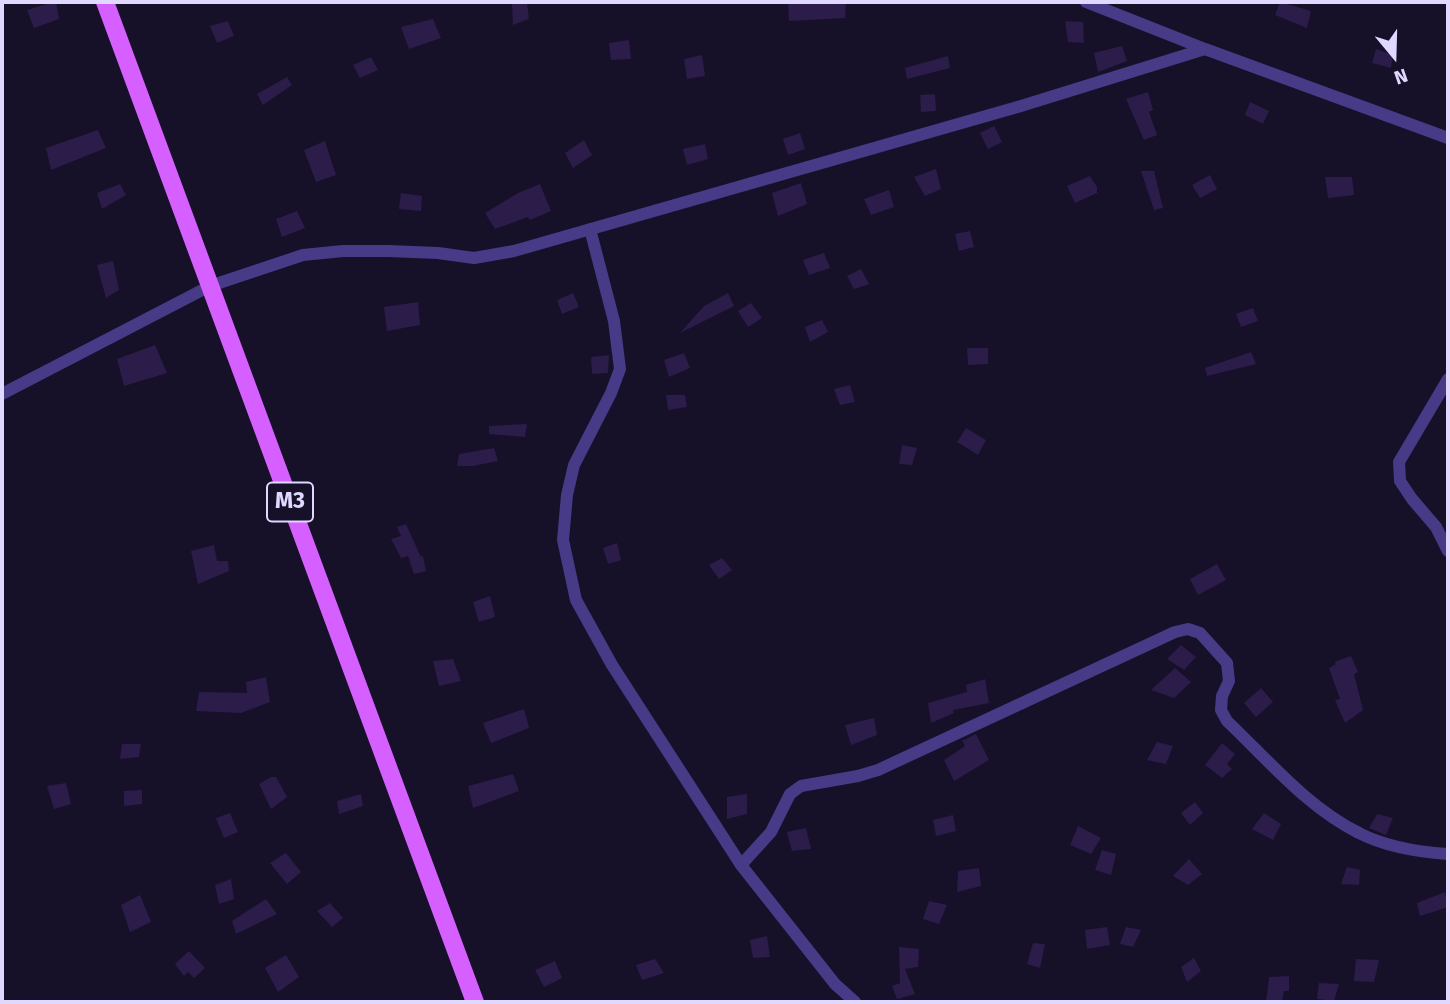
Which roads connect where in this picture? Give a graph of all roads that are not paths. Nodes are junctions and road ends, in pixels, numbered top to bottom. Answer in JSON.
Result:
{"nodes":[{"id":1,"x":105,"y":2,"type":"edge"},
{"id":2,"x":1086,"y":2,"type":"edge"},
{"id":3,"x":1205,"y":49,"type":"junction"},
{"id":4,"x":1448,"y":138,"type":"edge"},
{"id":5,"x":590,"y":229,"type":"junction"},
{"id":6,"x":210,"y":286,"type":"junction"},
{"id":7,"x":1448,"y":379,"type":"edge"},
{"id":8,"x":2,"y":394,"type":"edge"},
{"id":9,"x":1448,"y":551,"type":"edge"},
{"id":10,"x":1448,"y":854,"type":"edge"},
{"id":11,"x":741,"y":865,"type":"junction"},
{"id":12,"x":475,"y":1002,"type":"edge"},
{"id":13,"x":855,"y":1002,"type":"edge"}],
"edges":[{"from":1,"to":6,"type":"main road","number":"M3"},
{"from":2,"to":3,"type":"street"},
{"from":3,"to":4,"type":"street"},
{"from":3,"to":5,"type":"street"},
{"from":5,"to":6,"type":"street"},
{"from":5,"to":11,"type":"street"},
{"from":6,"to":8,"type":"street"},
{"from":6,"to":12,"type":"main road","number":"M3"},
{"from":7,"to":9,"type":"street"},
{"from":10,"to":11,"type":"street"},
{"from":11,"to":13,"type":"street"}]}
